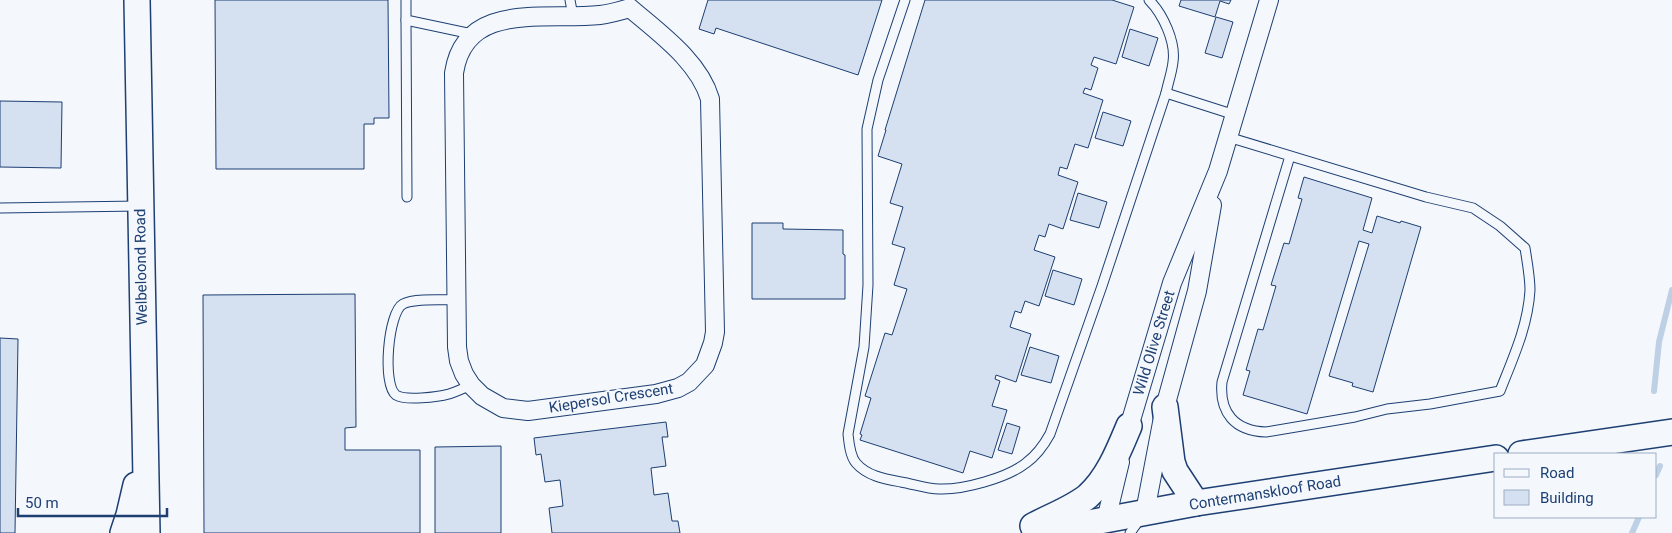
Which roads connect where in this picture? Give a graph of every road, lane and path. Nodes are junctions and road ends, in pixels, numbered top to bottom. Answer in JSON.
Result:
{"nodes":[{"id":1,"x":137,"y":0,"type":"edge"},
{"id":2,"x":406,"y":0,"type":"edge"},
{"id":3,"x":905,"y":0,"type":"edge"},
{"id":4,"x":1149,"y":0,"type":"edge"},
{"id":5,"x":1269,"y":0,"type":"edge"},
{"id":6,"x":633,"y":4,"type":"edge"},
{"id":7,"x":572,"y":8,"type":"edge"},
{"id":8,"x":406,"y":20,"type":"junction"},
{"id":9,"x":472,"y":34,"type":"junction"},
{"id":10,"x":1166,"y":93,"type":"junction"},
{"id":11,"x":1235,"y":115,"type":"junction"},
{"id":12,"x":1228,"y":137,"type":"junction"},
{"id":13,"x":1290,"y":156,"type":"junction"},
{"id":14,"x":1218,"y":171,"type":"junction"},
{"id":15,"x":407,"y":197,"type":"dead end"},
{"id":16,"x":140,"y":206,"type":"junction"},
{"id":17,"x":0,"y":208,"type":"edge"},
{"id":18,"x":457,"y":300,"type":"junction"},
{"id":19,"x":470,"y":385,"type":"junction"},
{"id":20,"x":1163,"y":415,"type":"junction"},
{"id":21,"x":1131,"y":420,"type":"junction"},
{"id":22,"x":1672,"y":432,"type":"edge"},
{"id":23,"x":144,"y":450,"type":"junction"},
{"id":24,"x":1527,"y":453,"type":"edge"},
{"id":25,"x":1494,"y":458,"type":"edge"},
{"id":26,"x":1196,"y":503,"type":"junction"},
{"id":27,"x":1144,"y":512,"type":"junction"},
{"id":28,"x":1106,"y":523,"type":"junction"},
{"id":29,"x":123,"y":533,"type":"edge"},
{"id":30,"x":147,"y":533,"type":"edge"},
{"id":31,"x":1020,"y":533,"type":"edge"},
{"id":32,"x":1035,"y":533,"type":"edge"},
{"id":33,"x":1130,"y":533,"type":"edge"}],
"edges":[{"from":1,"to":16,"type":"street","name":"Welbeloond Road"},
{"from":2,"to":8,"type":"lane"},
{"from":3,"to":10,"type":"lane"},
{"from":4,"to":10,"type":"lane"},
{"from":5,"to":11,"type":"street","name":"Wild Olive Street"},
{"from":6,"to":7,"type":"street","name":"Kiepersol Crescent"},
{"from":6,"to":19,"type":"street","name":"Kiepersol Crescent"},
{"from":7,"to":9,"type":"street","name":"Kiepersol Crescent"},
{"from":8,"to":9,"type":"lane"},
{"from":8,"to":15,"type":"lane"},
{"from":9,"to":18,"type":"street","name":"Kiepersol Crescent"},
{"from":10,"to":11,"type":"lane"},
{"from":11,"to":12,"type":"street","name":"Wild Olive Street"},
{"from":12,"to":13,"type":"lane"},
{"from":12,"to":14,"type":"street","name":"Wild Olive Street"},
{"from":13,"to":13,"type":"lane"},
{"from":14,"to":20,"type":"street","name":"Wild Olive Street"},
{"from":14,"to":21,"type":"street","name":"Wild Olive Street"},
{"from":16,"to":17,"type":"lane"},
{"from":16,"to":23,"type":"street","name":"Welbeloond Road"},
{"from":18,"to":19,"type":"street","name":"Kiepersol Crescent"},
{"from":18,"to":19,"type":"lane"},
{"from":20,"to":21,"type":"street"},
{"from":20,"to":26,"type":"street"},
{"from":20,"to":27,"type":"street","name":"Wild Olive Street"},
{"from":21,"to":28,"type":"street","name":"Wild Olive Street"},
{"from":21,"to":31,"type":"street"},
{"from":22,"to":24,"type":"street"},
{"from":23,"to":29,"type":"street"},
{"from":23,"to":30,"type":"street","name":"Welbeloond Road"},
{"from":25,"to":26,"type":"street","name":"Contermanskloof Road"},
{"from":26,"to":27,"type":"street","name":"Contermanskloof Road"},
{"from":27,"to":28,"type":"street","name":"Contermanskloof Road"},
{"from":27,"to":33,"type":"lane"},
{"from":28,"to":32,"type":"street","name":"Contermanskloof Road"}]}
